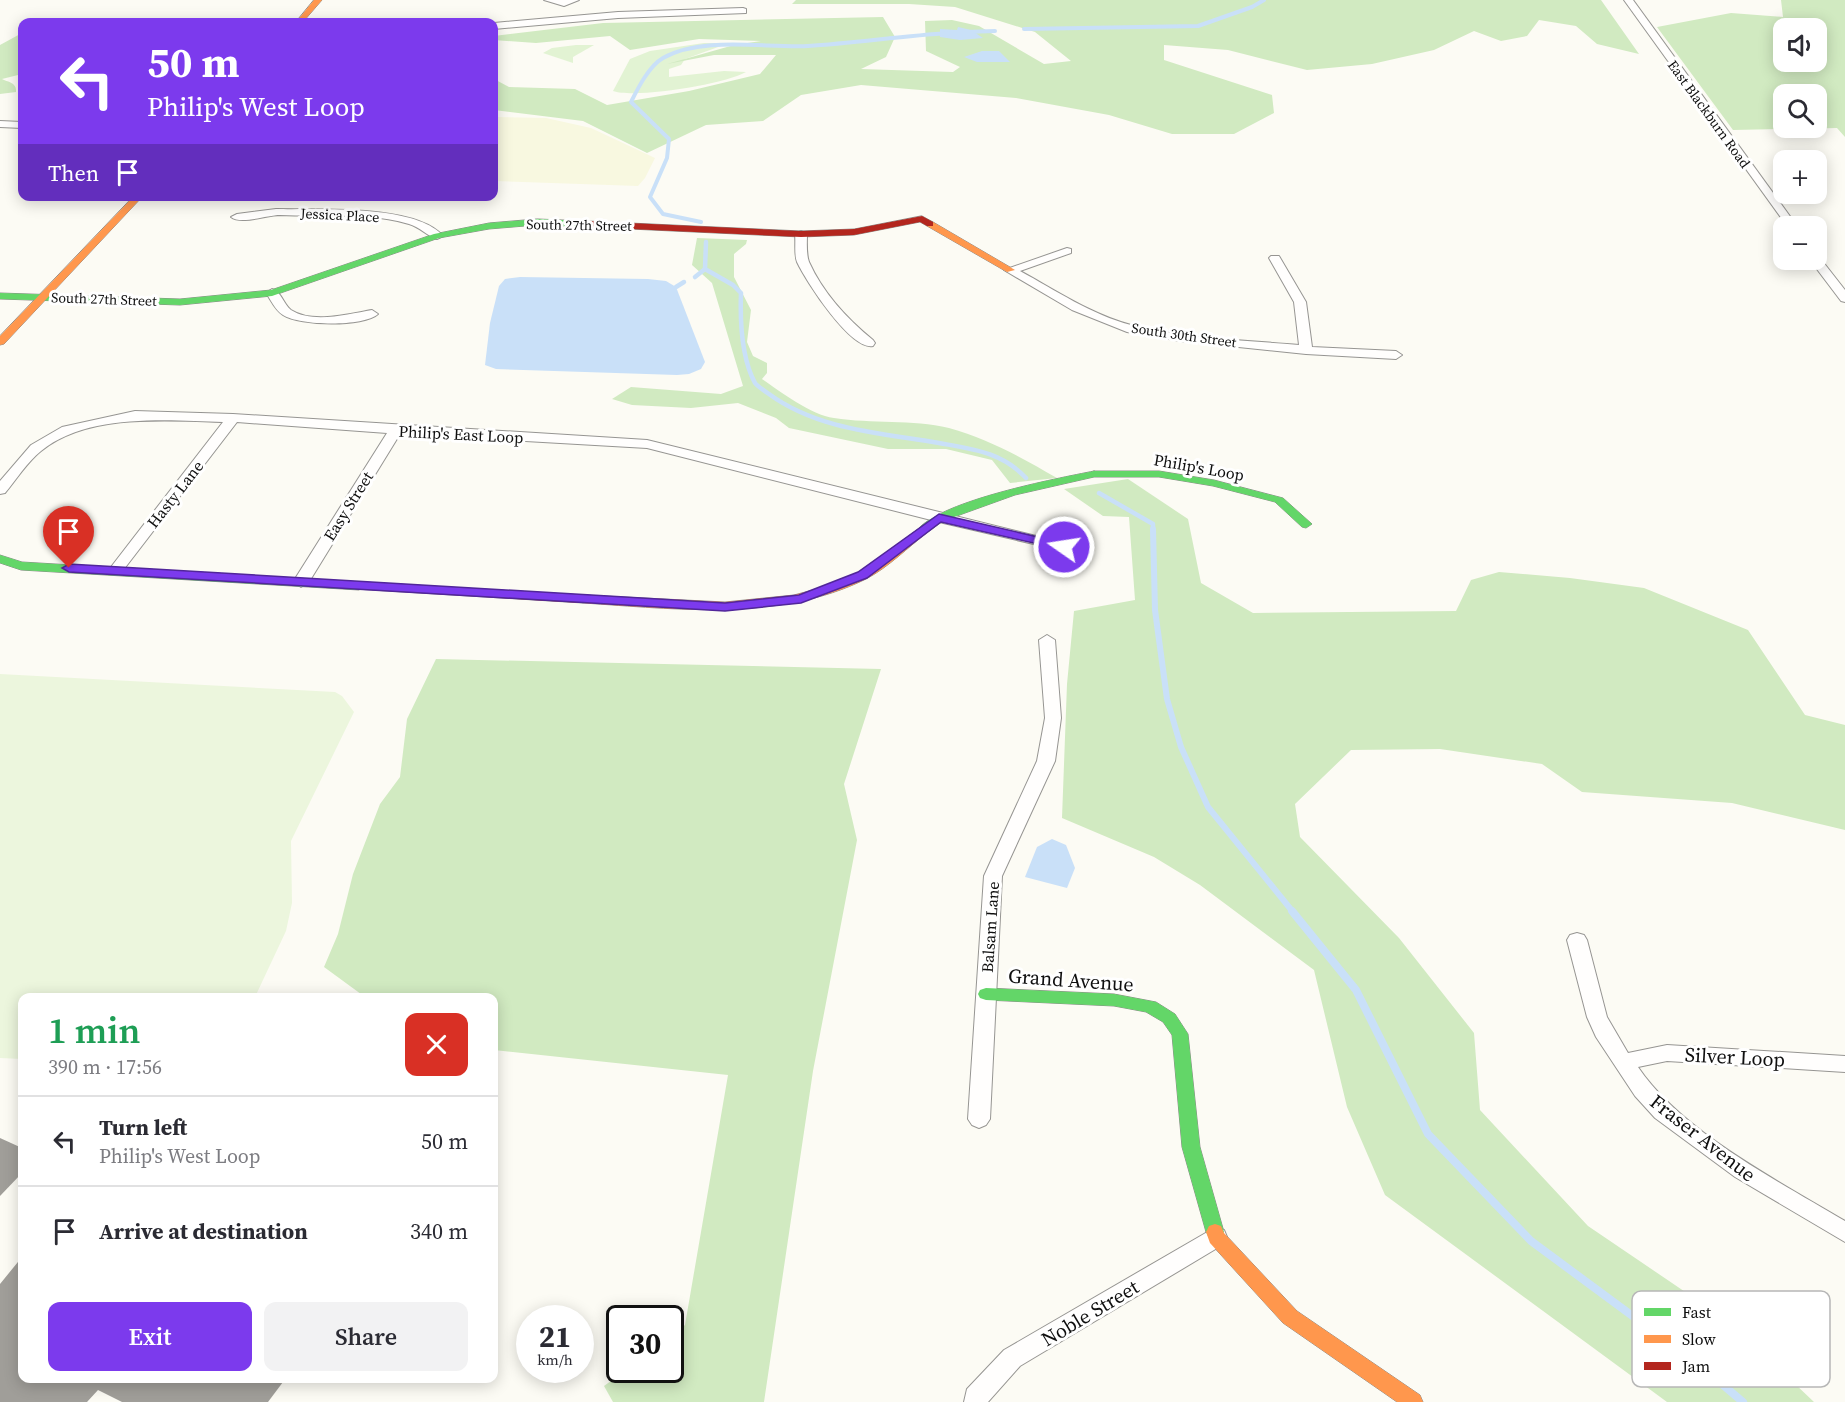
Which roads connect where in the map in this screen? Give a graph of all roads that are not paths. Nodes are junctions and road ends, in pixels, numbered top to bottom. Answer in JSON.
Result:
{"nodes":[{"id":1,"x":318,"y":0,"type":"edge"},
{"id":2,"x":548,"y":0,"type":"edge"},
{"id":3,"x":575,"y":0,"type":"edge"},
{"id":4,"x":685,"y":0,"type":"edge"},
{"id":5,"x":1628,"y":0,"type":"edge"},
{"id":6,"x":678,"y":11,"type":"junction"},
{"id":7,"x":743,"y":11,"type":"dead end"},
{"id":8,"x":302,"y":18,"type":"edge"},
{"id":9,"x":498,"y":26,"type":"edge"},
{"id":10,"x":0,"y":124,"type":"edge"},
{"id":11,"x":18,"y":125,"type":"edge"},
{"id":12,"x":134,"y":201,"type":"edge"},
{"id":13,"x":1785,"y":216,"type":"edge"},
{"id":14,"x":237,"y":217,"type":"dead end"},
{"id":15,"x":801,"y":234,"type":"junction"},
{"id":16,"x":437,"y":236,"type":"junction"},
{"id":17,"x":1067,"y":251,"type":"dead end"},
{"id":18,"x":1275,"y":258,"type":"dead end"},
{"id":19,"x":1010,"y":270,"type":"junction"},
{"id":20,"x":1824,"y":270,"type":"edge"},
{"id":21,"x":272,"y":293,"type":"junction"},
{"id":22,"x":0,"y":296,"type":"edge"},
{"id":23,"x":43,"y":297,"type":"junction"},
{"id":24,"x":1845,"y":298,"type":"edge"},
{"id":25,"x":372,"y":314,"type":"dead end"},
{"id":26,"x":0,"y":342,"type":"edge"},
{"id":27,"x":869,"y":343,"type":"dead end"},
{"id":28,"x":1306,"y":350,"type":"junction"},
{"id":29,"x":1396,"y":355,"type":"dead end"},
{"id":30,"x":233,"y":418,"type":"junction"},
{"id":31,"x":396,"y":430,"type":"junction"},
{"id":32,"x":0,"y":490,"type":"edge"},
{"id":33,"x":939,"y":518,"type":"junction"},
{"id":34,"x":1306,"y":524,"type":"dead end"},
{"id":35,"x":1064,"y":547,"type":"dead end"},
{"id":36,"x":0,"y":559,"type":"edge"},
{"id":37,"x":116,"y":570,"type":"junction"},
{"id":38,"x":301,"y":582,"type":"junction"},
{"id":39,"x":1047,"y":640,"type":"dead end"},
{"id":40,"x":1577,"y":940,"type":"dead end"},
{"id":41,"x":986,"y":994,"type":"junction"},
{"id":42,"x":1625,"y":1062,"type":"junction"},
{"id":43,"x":1845,"y":1064,"type":"edge"},
{"id":44,"x":978,"y":1119,"type":"dead end"},
{"id":45,"x":1845,"y":1232,"type":"edge"},
{"id":46,"x":1216,"y":1237,"type":"junction"},
{"id":47,"x":976,"y":1402,"type":"edge"},
{"id":48,"x":1413,"y":1402,"type":"edge"}],
"edges":[{"from":1,"to":8,"type":"street"},
{"from":2,"to":3,"type":"street"},
{"from":4,"to":6,"type":"street"},
{"from":5,"to":13,"type":"street","name":"East Blackburn Road"},
{"from":6,"to":7,"type":"street"},
{"from":6,"to":9,"type":"street"},
{"from":10,"to":11,"type":"street"},
{"from":12,"to":23,"type":"street"},
{"from":14,"to":16,"type":"street","name":"Jessica Place"},
{"from":15,"to":16,"type":"street","name":"South 27th Street"},
{"from":15,"to":19,"type":"street","name":"South 27th Street"},
{"from":15,"to":27,"type":"street"},
{"from":16,"to":21,"type":"street","name":"South 27th Street"},
{"from":17,"to":19,"type":"street"},
{"from":18,"to":28,"type":"street"},
{"from":19,"to":28,"type":"street","name":"South 30th Street"},
{"from":20,"to":24,"type":"street"},
{"from":21,"to":23,"type":"street","name":"South 27th Street"},
{"from":21,"to":25,"type":"street"},
{"from":22,"to":23,"type":"street","name":"South 27th Street"},
{"from":23,"to":26,"type":"street"},
{"from":28,"to":29,"type":"street","name":"South 30th Street"},
{"from":30,"to":31,"type":"street","name":"Philip's East Loop"},
{"from":30,"to":32,"type":"street","name":"Philip's East Loop"},
{"from":30,"to":37,"type":"street","name":"Hasty Lane"},
{"from":31,"to":33,"type":"street","name":"Philip's East Loop"},
{"from":31,"to":38,"type":"street","name":"Easy Street"},
{"from":33,"to":34,"type":"street","name":"Philip's Loop"},
{"from":33,"to":35,"type":"street","name":"Philip's East Loop"},
{"from":33,"to":38,"type":"street","name":"Philip's Loop"},
{"from":36,"to":37,"type":"street","name":"Philip's Loop"},
{"from":37,"to":38,"type":"street","name":"Philip's Loop"},
{"from":39,"to":41,"type":"street","name":"Balsam Lane"},
{"from":40,"to":42,"type":"street","name":"Fraser Avenue"},
{"from":41,"to":44,"type":"street","name":"Balsam Lane"},
{"from":41,"to":46,"type":"street","name":"Grand Avenue"},
{"from":42,"to":43,"type":"street","name":"Silver Loop"},
{"from":42,"to":45,"type":"street","name":"Fraser Avenue"},
{"from":46,"to":47,"type":"street","name":"Noble Street"},
{"from":46,"to":48,"type":"street","name":"Grand Avenue"}]}
